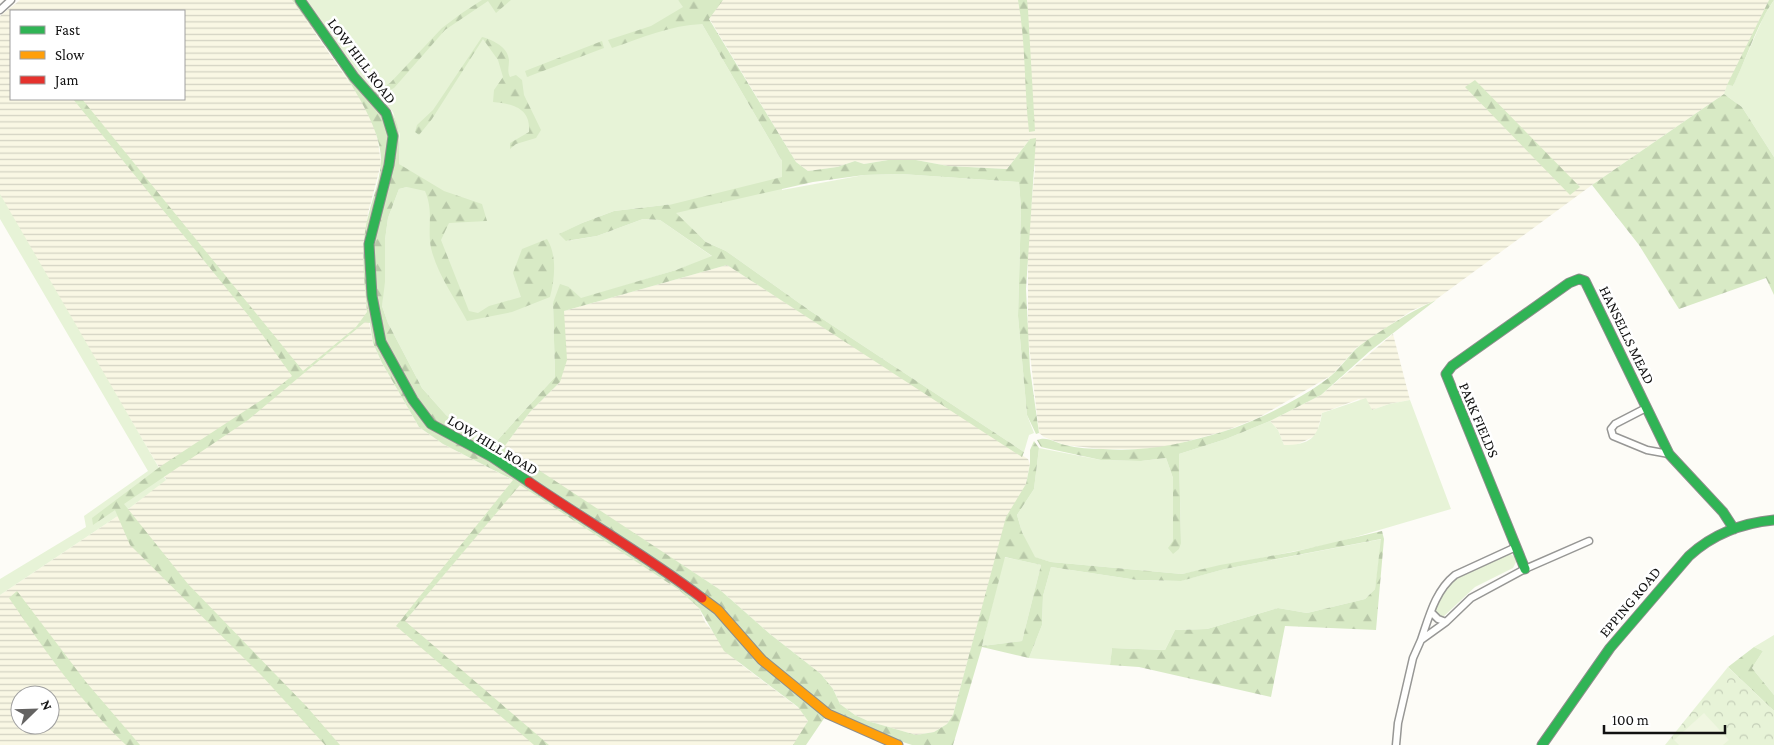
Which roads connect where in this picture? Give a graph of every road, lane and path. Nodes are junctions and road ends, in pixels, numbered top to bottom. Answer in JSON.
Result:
{"nodes":[{"id":1,"x":11,"y":0,"type":"edge"},
{"id":2,"x":300,"y":0,"type":"edge"},
{"id":3,"x":0,"y":10,"type":"edge"},
{"id":4,"x":1579,"y":279,"type":"joint"},
{"id":5,"x":1646,"y":408,"type":"junction"},
{"id":6,"x":1669,"y":454,"type":"junction"},
{"id":7,"x":1774,"y":520,"type":"edge"},
{"id":8,"x":1734,"y":529,"type":"junction"},
{"id":9,"x":1589,"y":541,"type":"dead end"},
{"id":10,"x":1516,"y":547,"type":"junction"},
{"id":11,"x":1525,"y":570,"type":"junction"},
{"id":12,"x":1431,"y":612,"type":"junction"},
{"id":13,"x":1446,"y":622,"type":"junction"},
{"id":14,"x":1421,"y":640,"type":"junction"},
{"id":15,"x":1544,"y":744,"type":"edge"},
{"id":16,"x":898,"y":745,"type":"edge"},
{"id":17,"x":1396,"y":745,"type":"edge"}],
"edges":[{"from":1,"to":3,"type":"street"},
{"from":2,"to":16,"type":"street","name":"LOW HILL ROAD"},
{"from":4,"to":5,"type":"street","name":"HANSELLS MEAD"},
{"from":4,"to":10,"type":"street","name":"PARK FIELDS"},
{"from":5,"to":6,"type":"street","name":"HANSELLS MEAD"},
{"from":5,"to":6,"type":"street","name":"HANSELLS MEAD"},
{"from":6,"to":8,"type":"street","name":"HANSELLS MEAD"},
{"from":7,"to":8,"type":"street","name":"EPPING ROAD"},
{"from":8,"to":15,"type":"street","name":"EPPING ROAD"},
{"from":9,"to":11,"type":"street"},
{"from":10,"to":11,"type":"street","name":"PARK FIELDS"},
{"from":10,"to":12,"type":"street"},
{"from":11,"to":13,"type":"street"},
{"from":12,"to":13,"type":"street"},
{"from":12,"to":14,"type":"street"},
{"from":13,"to":14,"type":"street"},
{"from":14,"to":17,"type":"street"}]}
